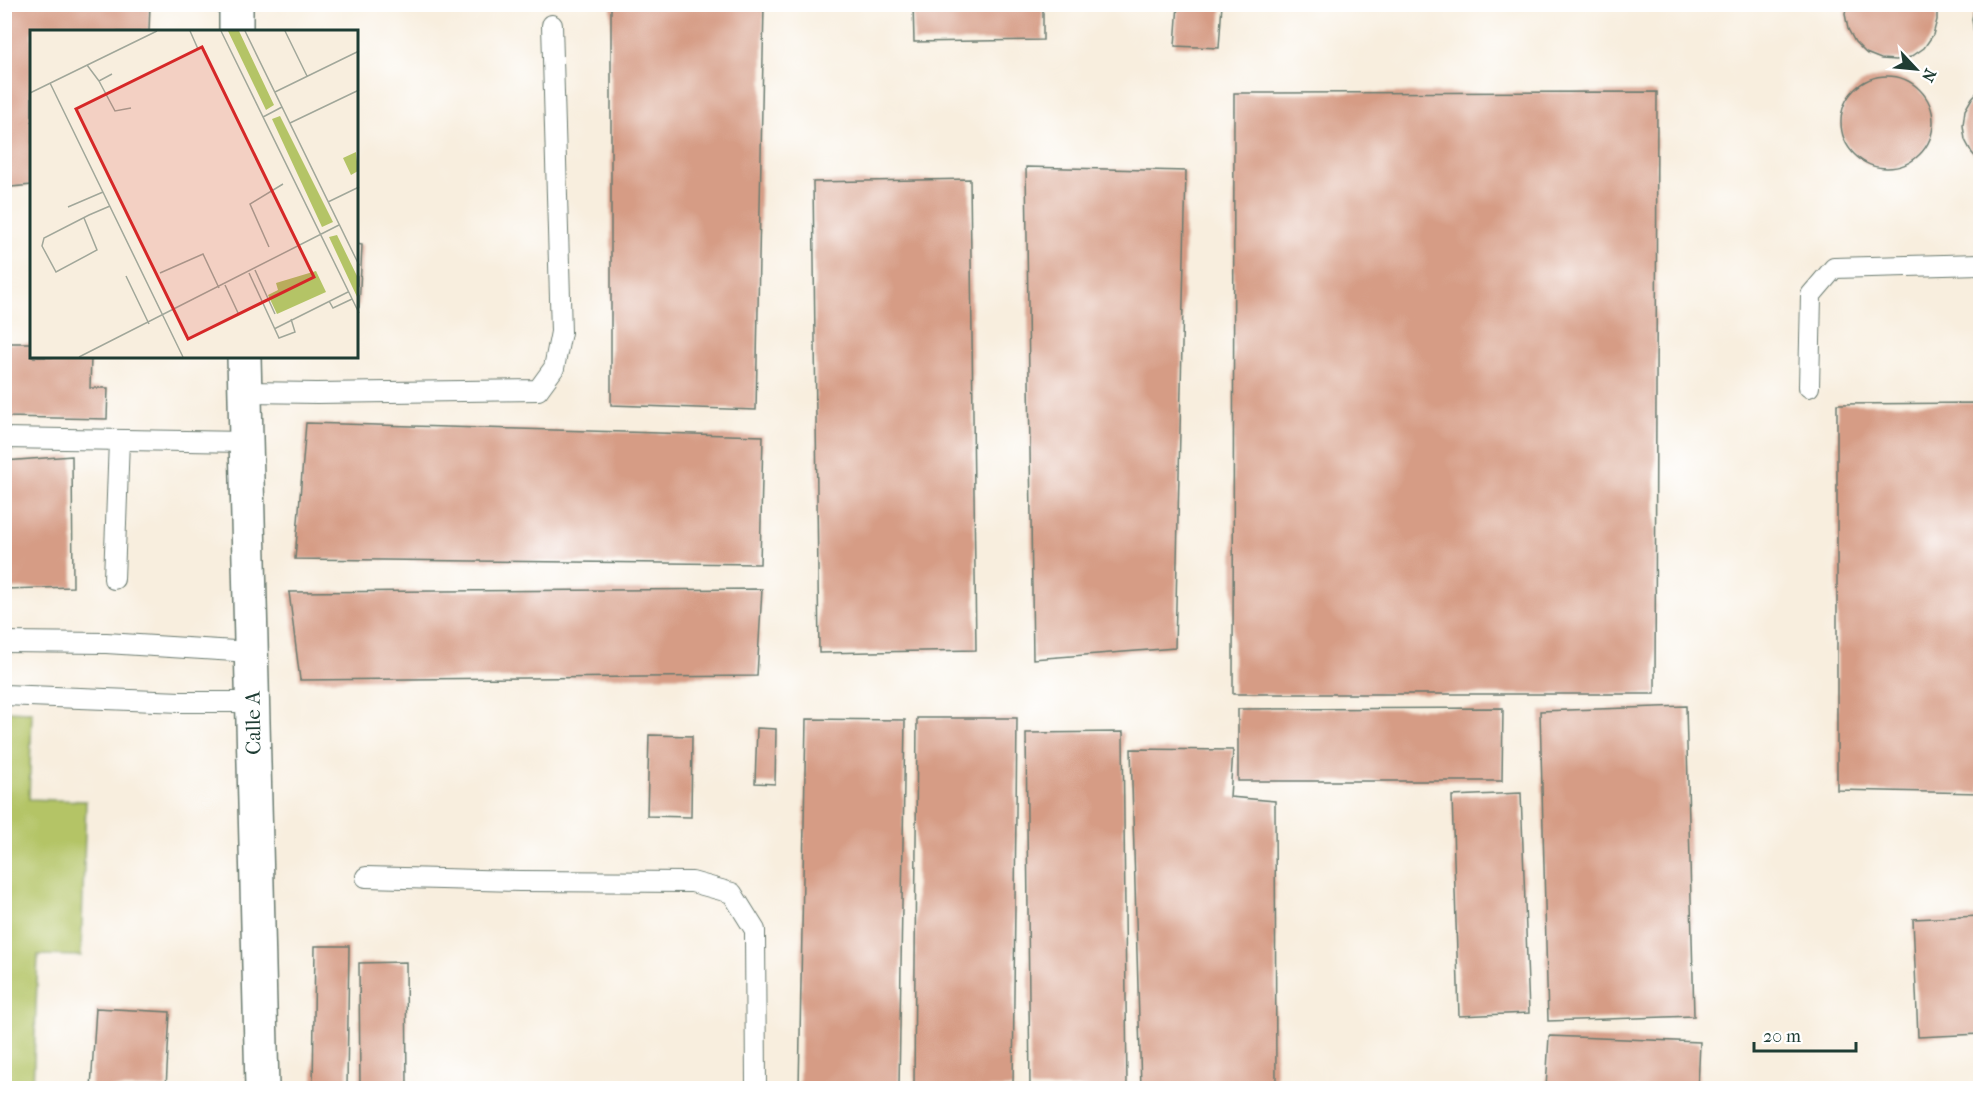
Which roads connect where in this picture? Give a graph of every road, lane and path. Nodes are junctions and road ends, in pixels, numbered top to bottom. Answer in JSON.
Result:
{"nodes":[{"id":1,"x":236,"y":4,"type":"edge"},
{"id":2,"x":552,"y":25,"type":"dead end"},
{"id":3,"x":236,"y":30,"type":"edge"},
{"id":4,"x":1980,"y":264,"type":"edge"},
{"id":5,"x":244,"y":358,"type":"edge"},
{"id":6,"x":1809,"y":387,"type":"dead end"},
{"id":7,"x":245,"y":392,"type":"junction"},
{"id":8,"x":4,"y":438,"type":"edge"},
{"id":9,"x":119,"y":440,"type":"junction"},
{"id":10,"x":246,"y":442,"type":"junction"},
{"id":11,"x":114,"y":579,"type":"dead end"},
{"id":12,"x":4,"y":642,"type":"edge"},
{"id":13,"x":251,"y":652,"type":"junction"},
{"id":14,"x":4,"y":695,"type":"edge"},
{"id":15,"x":252,"y":702,"type":"junction"},
{"id":16,"x":366,"y":877,"type":"dead end"},
{"id":17,"x":261,"y":1089,"type":"edge"},
{"id":18,"x":756,"y":1089,"type":"edge"}],
"edges":[{"from":1,"to":3,"type":"street"},
{"from":2,"to":7,"type":"lane"},
{"from":4,"to":6,"type":"lane"},
{"from":5,"to":7,"type":"street","name":"Calle A"},
{"from":7,"to":10,"type":"street","name":"Calle A"},
{"from":8,"to":9,"type":"lane"},
{"from":9,"to":10,"type":"lane"},
{"from":9,"to":11,"type":"lane"},
{"from":10,"to":13,"type":"street","name":"Calle A"},
{"from":12,"to":13,"type":"lane"},
{"from":13,"to":15,"type":"street","name":"Calle A"},
{"from":14,"to":15,"type":"lane"},
{"from":15,"to":17,"type":"street","name":"Calle A"},
{"from":16,"to":18,"type":"lane"}]}
